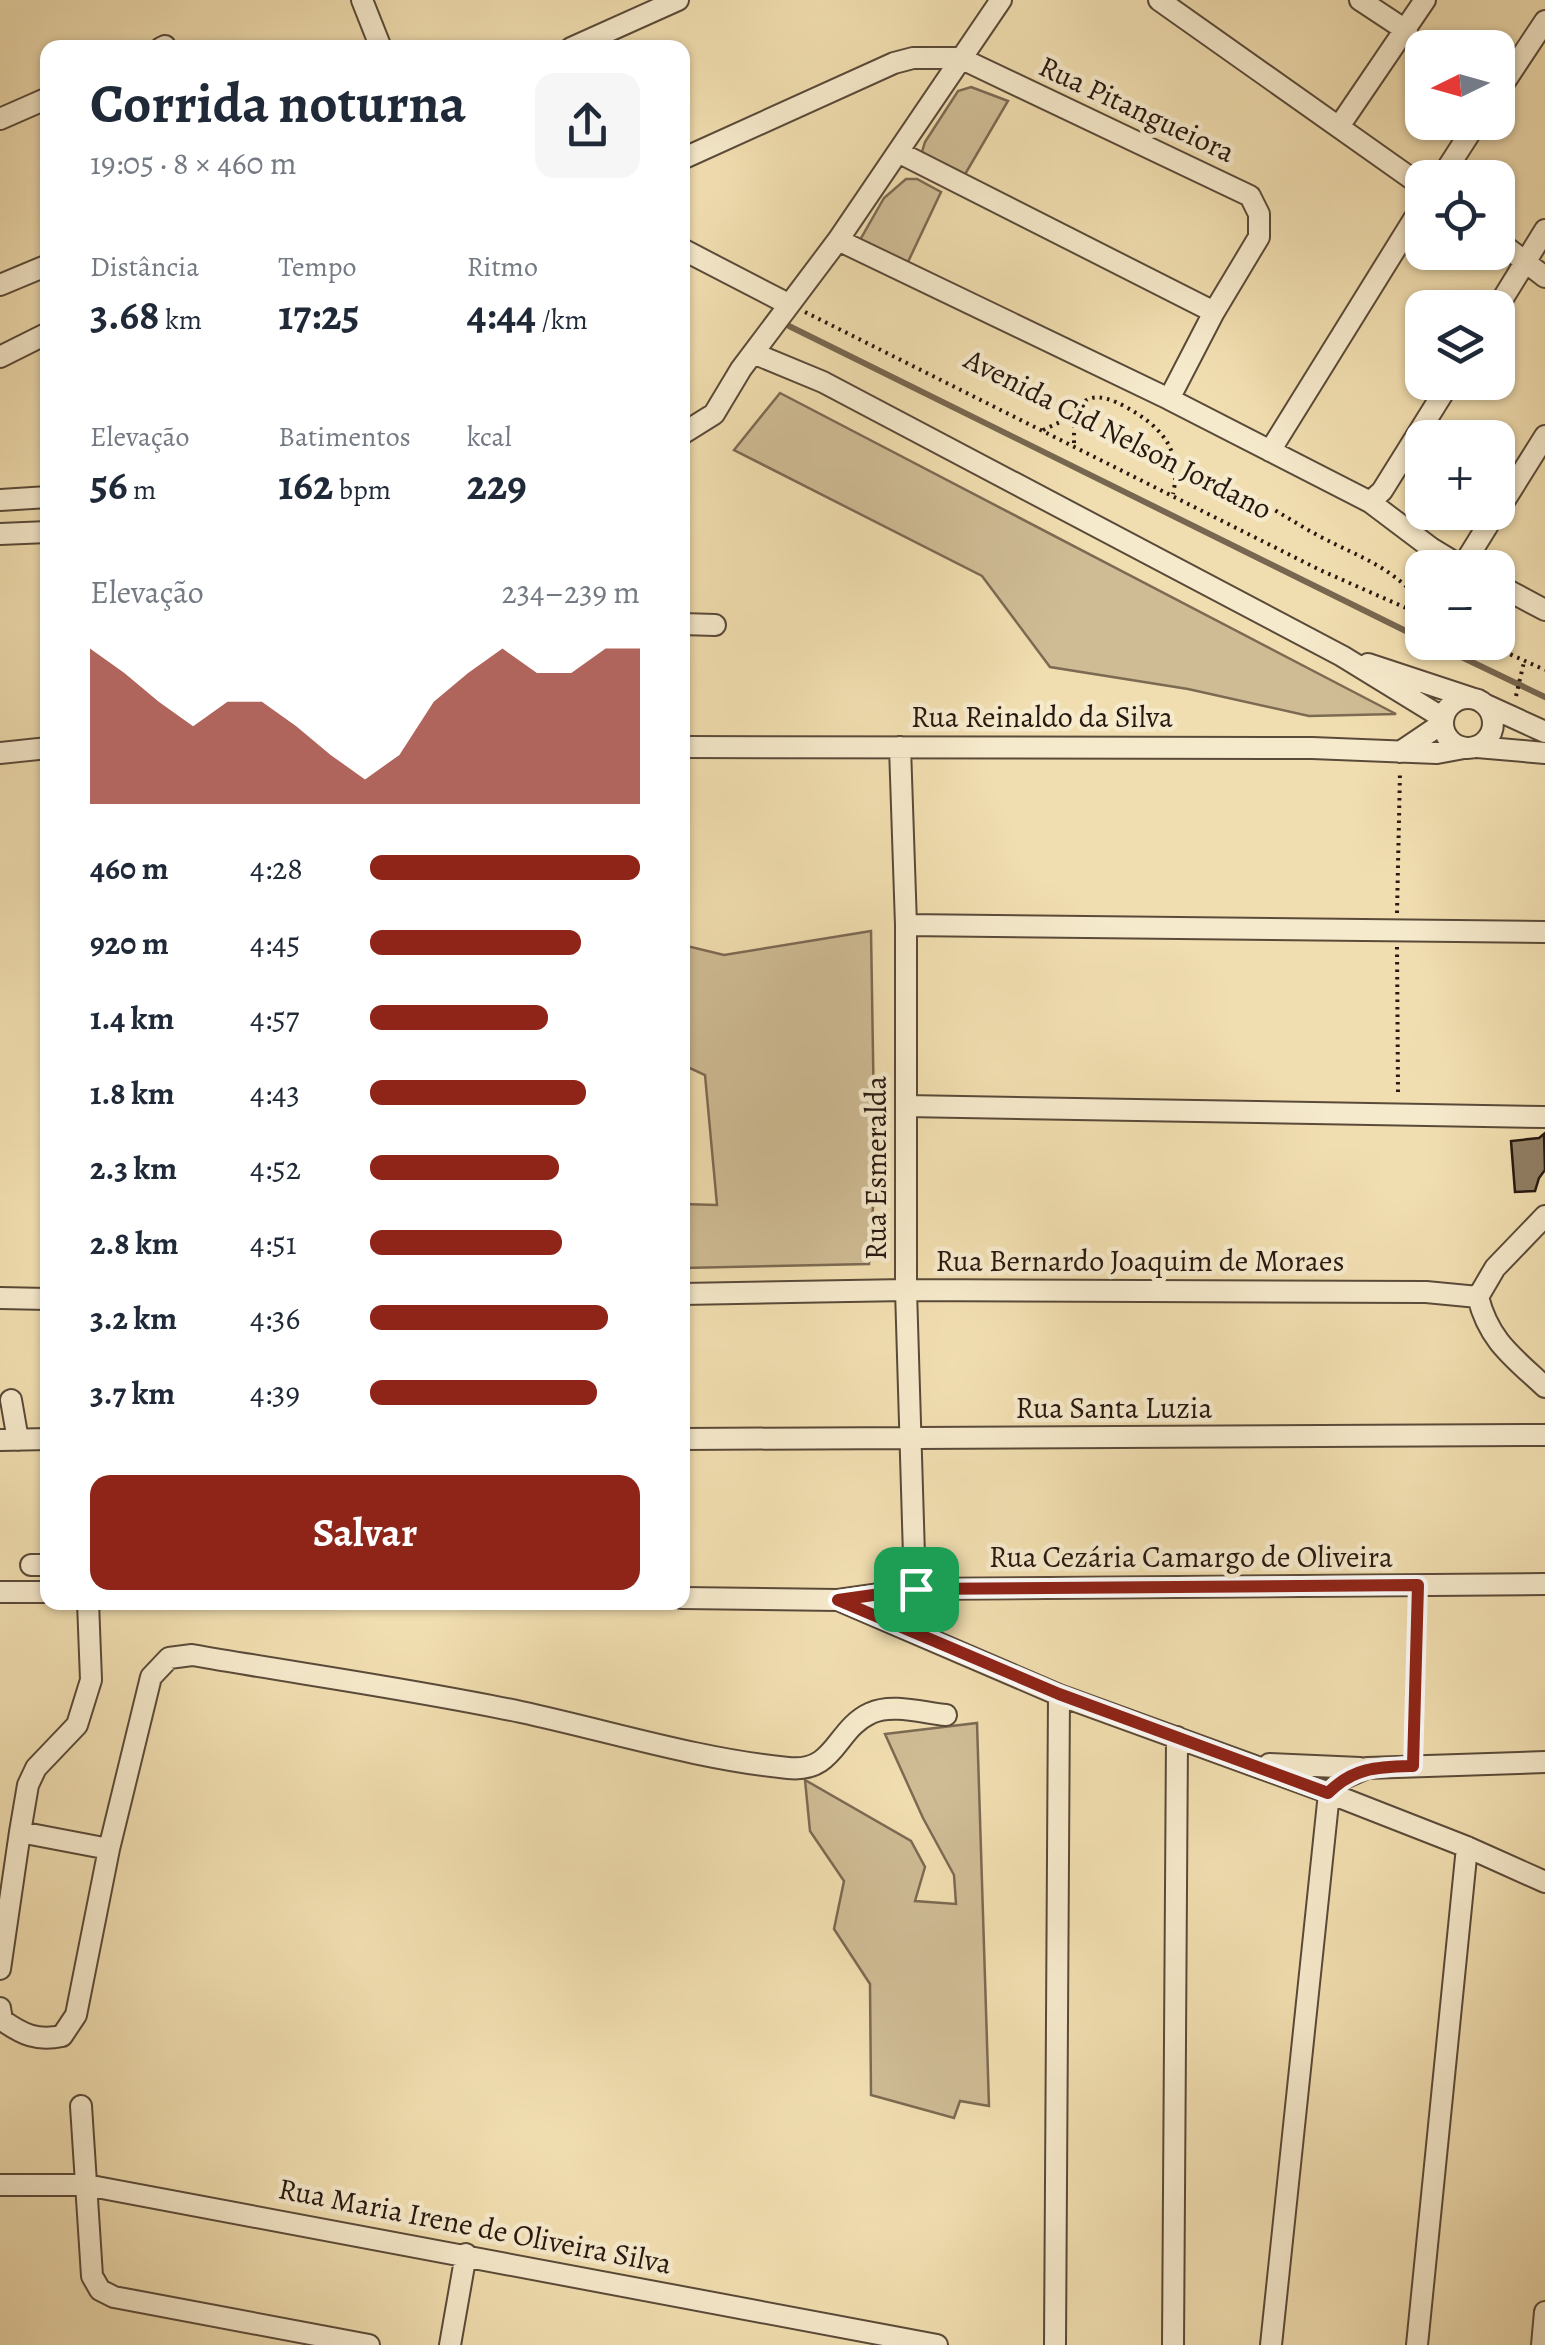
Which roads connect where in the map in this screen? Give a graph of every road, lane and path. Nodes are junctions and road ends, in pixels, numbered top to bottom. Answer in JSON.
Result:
{"nodes":[{"id":1,"x":362,"y":0,"type":"edge"},
{"id":2,"x":678,"y":0,"type":"edge"},
{"id":3,"x":1001,"y":0,"type":"edge"},
{"id":4,"x":1159,"y":0,"type":"edge"},
{"id":5,"x":1360,"y":0,"type":"edge"},
{"id":6,"x":1426,"y":0,"type":"edge"},
{"id":7,"x":1545,"y":21,"type":"edge"},
{"id":8,"x":1407,"y":30,"type":"joint"},
{"id":9,"x":1405,"y":33,"type":"edge"},
{"id":10,"x":378,"y":40,"type":"edge"},
{"id":11,"x":590,"y":40,"type":"edge"},
{"id":12,"x":960,"y":58,"type":"junction"},
{"id":13,"x":1515,"y":66,"type":"edge"},
{"id":14,"x":40,"y":102,"type":"edge"},
{"id":15,"x":0,"y":119,"type":"edge"},
{"id":16,"x":1340,"y":125,"type":"junction"},
{"id":17,"x":898,"y":152,"type":"junction"},
{"id":18,"x":690,"y":155,"type":"edge"},
{"id":19,"x":1405,"y":173,"type":"edge"},
{"id":20,"x":1545,"y":230,"type":"edge"},
{"id":21,"x":1405,"y":233,"type":"edge"},
{"id":22,"x":838,"y":240,"type":"junction"},
{"id":23,"x":690,"y":253,"type":"edge"},
{"id":24,"x":1515,"y":254,"type":"edge"},
{"id":25,"x":1526,"y":262,"type":"junction"},
{"id":26,"x":40,"y":268,"type":"edge"},
{"id":27,"x":1545,"y":277,"type":"edge"},
{"id":28,"x":0,"y":286,"type":"edge"},
{"id":29,"x":1509,"y":290,"type":"edge"},
{"id":30,"x":788,"y":304,"type":"junction"},
{"id":31,"x":1214,"y":312,"type":"junction"},
{"id":32,"x":40,"y":336,"type":"edge"},
{"id":33,"x":753,"y":353,"type":"junction"},
{"id":34,"x":0,"y":358,"type":"edge"},
{"id":35,"x":1169,"y":399,"type":"junction"},
{"id":36,"x":1439,"y":400,"type":"edge"},
{"id":37,"x":1075,"y":414,"type":"junction"},
{"id":38,"x":690,"y":429,"type":"edge"},
{"id":39,"x":1043,"y":430,"type":"junction"},
{"id":40,"x":1545,"y":436,"type":"edge"},
{"id":41,"x":1074,"y":445,"type":"junction"},
{"id":42,"x":1270,"y":451,"type":"junction"},
{"id":43,"x":1176,"y":478,"type":"junction"},
{"id":44,"x":1515,"y":484,"type":"edge"},
{"id":45,"x":1173,"y":494,"type":"junction"},
{"id":46,"x":40,"y":498,"type":"edge"},
{"id":47,"x":0,"y":500,"type":"edge"},
{"id":48,"x":1370,"y":502,"type":"junction"},
{"id":49,"x":40,"y":532,"type":"edge"},
{"id":50,"x":0,"y":534,"type":"edge"},
{"id":51,"x":1439,"y":550,"type":"edge"},
{"id":52,"x":1405,"y":585,"type":"edge"},
{"id":53,"x":1515,"y":594,"type":"edge"},
{"id":54,"x":1405,"y":608,"type":"edge"},
{"id":55,"x":1545,"y":610,"type":"edge"},
{"id":56,"x":690,"y":624,"type":"edge"},
{"id":57,"x":716,"y":625,"type":"dead end"},
{"id":58,"x":1342,"y":656,"type":"junction"},
{"id":59,"x":1515,"y":658,"type":"edge"},
{"id":60,"x":1524,"y":662,"type":"junction"},
{"id":61,"x":1545,"y":670,"type":"edge"},
{"id":62,"x":1516,"y":699,"type":"dead end"},
{"id":63,"x":1479,"y":701,"type":"junction"},
{"id":64,"x":1443,"y":721,"type":"junction"},
{"id":65,"x":1545,"y":732,"type":"edge"},
{"id":66,"x":900,"y":746,"type":"junction"},
{"id":67,"x":690,"y":747,"type":"edge"},
{"id":68,"x":1470,"y":747,"type":"junction"},
{"id":69,"x":40,"y":749,"type":"edge"},
{"id":70,"x":1400,"y":752,"type":"junction"},
{"id":71,"x":1545,"y":752,"type":"edge"},
{"id":72,"x":0,"y":753,"type":"edge"},
{"id":73,"x":906,"y":924,"type":"junction"},
{"id":74,"x":1545,"y":932,"type":"edge"},
{"id":75,"x":906,"y":1106,"type":"junction"},
{"id":76,"x":1545,"y":1117,"type":"edge"},
{"id":77,"x":1545,"y":1216,"type":"edge"},
{"id":78,"x":906,"y":1290,"type":"junction"},
{"id":79,"x":690,"y":1294,"type":"edge"},
{"id":80,"x":1478,"y":1296,"type":"junction"},
{"id":81,"x":0,"y":1298,"type":"edge"},
{"id":82,"x":40,"y":1299,"type":"edge"},
{"id":83,"x":1545,"y":1387,"type":"edge"},
{"id":84,"x":11,"y":1400,"type":"dead end"},
{"id":85,"x":1545,"y":1436,"type":"edge"},
{"id":86,"x":40,"y":1439,"type":"edge"},
{"id":87,"x":690,"y":1439,"type":"edge"},
{"id":88,"x":910,"y":1439,"type":"junction"},
{"id":89,"x":9,"y":1440,"type":"edge"},
{"id":90,"x":1545,"y":1584,"type":"edge"},
{"id":91,"x":1418,"y":1585,"type":"junction"},
{"id":92,"x":916,"y":1589,"type":"junction"},
{"id":93,"x":0,"y":1592,"type":"edge"},
{"id":94,"x":40,"y":1592,"type":"edge"},
{"id":95,"x":690,"y":1598,"type":"edge"},
{"id":96,"x":838,"y":1600,"type":"junction"},
{"id":97,"x":88,"y":1610,"type":"edge"},
{"id":98,"x":1059,"y":1694,"type":"junction"},
{"id":99,"x":946,"y":1716,"type":"dead end"},
{"id":100,"x":1177,"y":1737,"type":"junction"},
{"id":101,"x":1545,"y":1762,"type":"edge"},
{"id":102,"x":1250,"y":1764,"type":"junction"},
{"id":103,"x":1413,"y":1766,"type":"junction"},
{"id":104,"x":1366,"y":1768,"type":"junction"},
{"id":105,"x":1328,"y":1793,"type":"junction"},
{"id":106,"x":20,"y":1832,"type":"junction"},
{"id":107,"x":1467,"y":1847,"type":"junction"},
{"id":108,"x":109,"y":1849,"type":"junction"},
{"id":109,"x":1545,"y":1882,"type":"edge"},
{"id":110,"x":0,"y":1969,"type":"edge"},
{"id":111,"x":0,"y":2008,"type":"edge"},
{"id":112,"x":81,"y":2106,"type":"dead end"},
{"id":113,"x":0,"y":2185,"type":"edge"},
{"id":114,"x":86,"y":2185,"type":"junction"},
{"id":115,"x":466,"y":2254,"type":"junction"},
{"id":116,"x":1545,"y":2312,"type":"edge"},
{"id":117,"x":369,"y":2345,"type":"edge"},
{"id":118,"x":450,"y":2345,"type":"edge"},
{"id":119,"x":937,"y":2345,"type":"edge"},
{"id":120,"x":1055,"y":2345,"type":"edge"},
{"id":121,"x":1173,"y":2345,"type":"edge"},
{"id":122,"x":1271,"y":2345,"type":"edge"},
{"id":123,"x":1417,"y":2345,"type":"edge"},
{"id":124,"x":1542,"y":2345,"type":"edge"}],
"edges":[{"from":1,"to":10,"type":"street"},
{"from":2,"to":11,"type":"street"},
{"from":3,"to":12,"type":"street"},
{"from":4,"to":16,"type":"street"},
{"from":5,"to":8,"type":"street"},
{"from":6,"to":8,"type":"street"},
{"from":7,"to":13,"type":"street"},
{"from":9,"to":16,"type":"street"},
{"from":12,"to":17,"type":"street"},
{"from":12,"to":18,"type":"street"},
{"from":12,"to":31,"type":"street","name":"Rua Pitangueiora"},
{"from":14,"to":15,"type":"street"},
{"from":16,"to":19,"type":"street"},
{"from":17,"to":22,"type":"street"},
{"from":17,"to":31,"type":"street"},
{"from":20,"to":25,"type":"street"},
{"from":21,"to":42,"type":"street"},
{"from":22,"to":30,"type":"street"},
{"from":22,"to":35,"type":"street"},
{"from":23,"to":30,"type":"street"},
{"from":24,"to":25,"type":"street"},
{"from":25,"to":27,"type":"street"},
{"from":25,"to":29,"type":"street"},
{"from":26,"to":28,"type":"street"},
{"from":30,"to":33,"type":"street"},
{"from":30,"to":39,"type":"path","name":"Avenida Cid Nelson Jordano"},
{"from":31,"to":35,"type":"street","name":"Rua Pitangueiora"},
{"from":32,"to":34,"type":"street"},
{"from":33,"to":38,"type":"street"},
{"from":33,"to":58,"type":"street"},
{"from":35,"to":42,"type":"street"},
{"from":36,"to":48,"type":"street"},
{"from":37,"to":39,"type":"path"},
{"from":37,"to":41,"type":"path"},
{"from":37,"to":43,"type":"path"},
{"from":39,"to":41,"type":"path","name":"Avenida Cid Nelson Jordano"},
{"from":40,"to":44,"type":"street"},
{"from":41,"to":45,"type":"path","name":"Avenida Cid Nelson Jordano"},
{"from":42,"to":48,"type":"street"},
{"from":43,"to":45,"type":"path"},
{"from":43,"to":52,"type":"path"},
{"from":45,"to":54,"type":"path","name":"Avenida Cid Nelson Jordano"},
{"from":46,"to":47,"type":"street"},
{"from":48,"to":51,"type":"street"},
{"from":49,"to":50,"type":"street"},
{"from":53,"to":55,"type":"street"},
{"from":56,"to":57,"type":"street"},
{"from":58,"to":63,"type":"street"},
{"from":58,"to":64,"type":"street"},
{"from":59,"to":60,"type":"path"},
{"from":60,"to":61,"type":"path"},
{"from":60,"to":62,"type":"path"},
{"from":63,"to":64,"type":"street"},
{"from":63,"to":65,"type":"street"},
{"from":63,"to":68,"type":"street"},
{"from":64,"to":68,"type":"street"},
{"from":64,"to":70,"type":"street"},
{"from":66,"to":67,"type":"street","name":"Rua Reinaldo da Silva"},
{"from":66,"to":70,"type":"street","name":"Rua Reinaldo da Silva"},
{"from":66,"to":73,"type":"street","name":"Rua Esmeralda"},
{"from":68,"to":70,"type":"street","name":"Rua Reinaldo da Silva"},
{"from":68,"to":71,"type":"street"},
{"from":69,"to":72,"type":"street"},
{"from":73,"to":74,"type":"street"},
{"from":73,"to":75,"type":"street","name":"Rua Esmeralda"},
{"from":75,"to":76,"type":"street"},
{"from":75,"to":78,"type":"street","name":"Rua Esmeralda"},
{"from":77,"to":80,"type":"street"},
{"from":78,"to":79,"type":"street","name":"Rua Bernardo Joaquim de Moraes"},
{"from":78,"to":80,"type":"street","name":"Rua Bernardo Joaquim de Moraes"},
{"from":78,"to":88,"type":"street","name":"Rua Esmeralda"},
{"from":80,"to":83,"type":"street"},
{"from":81,"to":82,"type":"street"},
{"from":84,"to":89,"type":"street"},
{"from":85,"to":88,"type":"street","name":"Rua Santa Luzia"},
{"from":86,"to":89,"type":"street"},
{"from":87,"to":88,"type":"street","name":"Rua Santa Luzia"},
{"from":88,"to":92,"type":"street","name":"Rua Esmeralda"},
{"from":90,"to":91,"type":"street","name":"Rua Cezária Camargo de Oliveira"},
{"from":91,"to":92,"type":"street","name":"Rua Cezária Camargo de Oliveira"},
{"from":91,"to":103,"type":"path"},
{"from":92,"to":96,"type":"street","name":"Rua Cezária Camargo de Oliveira"},
{"from":93,"to":94,"type":"street"},
{"from":95,"to":96,"type":"street"},
{"from":96,"to":98,"type":"street"},
{"from":97,"to":106,"type":"street"},
{"from":98,"to":100,"type":"street"},
{"from":98,"to":120,"type":"street"},
{"from":99,"to":108,"type":"street"},
{"from":100,"to":102,"type":"street"},
{"from":100,"to":121,"type":"street"},
{"from":101,"to":103,"type":"street"},
{"from":102,"to":104,"type":"street"},
{"from":102,"to":105,"type":"street"},
{"from":103,"to":104,"type":"street"},
{"from":104,"to":105,"type":"street"},
{"from":105,"to":107,"type":"street"},
{"from":105,"to":122,"type":"street"},
{"from":106,"to":108,"type":"street"},
{"from":106,"to":110,"type":"street"},
{"from":107,"to":109,"type":"street"},
{"from":107,"to":123,"type":"street"},
{"from":108,"to":111,"type":"street"},
{"from":112,"to":114,"type":"street"},
{"from":113,"to":114,"type":"street","name":"Rua Maria Irene de Oliveira Silva"},
{"from":114,"to":115,"type":"street","name":"Rua Maria Irene de Oliveira Silva"},
{"from":114,"to":117,"type":"street"},
{"from":115,"to":118,"type":"street"},
{"from":115,"to":119,"type":"street","name":"Rua Maria Irene de Oliveira Silva"},
{"from":116,"to":124,"type":"street"}]}
